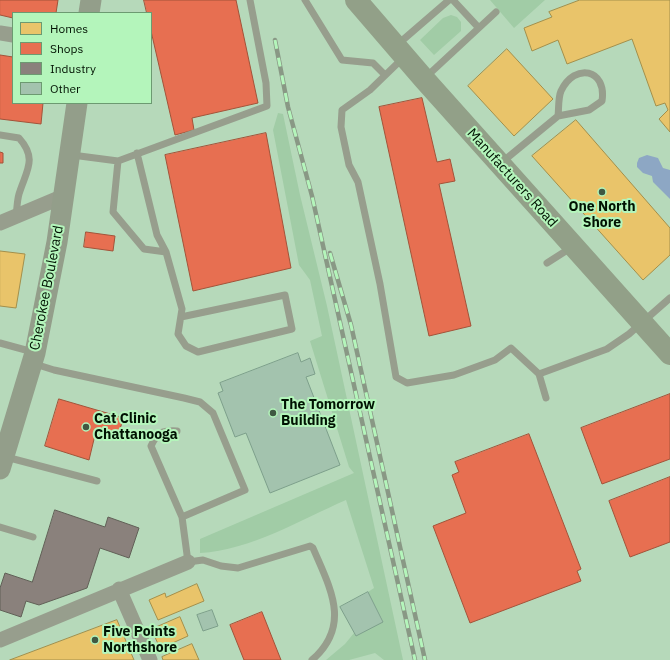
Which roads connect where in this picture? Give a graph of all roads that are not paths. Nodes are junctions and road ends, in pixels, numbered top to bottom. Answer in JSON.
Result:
{"nodes":[{"id":1,"x":91,"y":0,"type":"edge"},
{"id":2,"x":250,"y":0,"type":"edge"},
{"id":3,"x":305,"y":0,"type":"edge"},
{"id":4,"x":356,"y":0,"type":"edge"},
{"id":5,"x":449,"y":0,"type":"edge"},
{"id":6,"x":453,"y":0,"type":"edge"},
{"id":7,"x":90,"y":12,"type":"edge"},
{"id":8,"x":496,"y":12,"type":"dead end"},
{"id":9,"x":478,"y":28,"type":"junction"},
{"id":10,"x":0,"y":33,"type":"edge"},
{"id":11,"x":12,"y":35,"type":"edge"},
{"id":12,"x":400,"y":52,"type":"junction"},
{"id":13,"x":385,"y":75,"type":"junction"},
{"id":14,"x":424,"y":79,"type":"junction"},
{"id":15,"x":77,"y":104,"type":"edge"},
{"id":16,"x":558,"y":116,"type":"junction"},
{"id":17,"x":0,"y":135,"type":"edge"},
{"id":18,"x":137,"y":153,"type":"junction"},
{"id":19,"x":70,"y":154,"type":"junction"},
{"id":20,"x":118,"y":161,"type":"junction"},
{"id":21,"x":500,"y":164,"type":"junction"},
{"id":22,"x":64,"y":196,"type":"junction"},
{"id":23,"x":16,"y":216,"type":"junction"},
{"id":24,"x":0,"y":223,"type":"edge"},
{"id":25,"x":573,"y":246,"type":"junction"},
{"id":26,"x":166,"y":252,"type":"junction"},
{"id":27,"x":547,"y":263,"type":"dead end"},
{"id":28,"x":670,"y":298,"type":"edge"},
{"id":29,"x":181,"y":317,"type":"junction"},
{"id":30,"x":641,"y":322,"type":"junction"},
{"id":31,"x":0,"y":343,"type":"edge"},
{"id":32,"x":670,"y":354,"type":"edge"},
{"id":33,"x":34,"y":358,"type":"junction"},
{"id":34,"x":539,"y":374,"type":"junction"},
{"id":35,"x":546,"y":398,"type":"dead end"},
{"id":36,"x":176,"y":431,"type":"dead end"},
{"id":37,"x":2,"y":463,"type":"edge"},
{"id":38,"x":97,"y":481,"type":"dead end"},
{"id":39,"x":182,"y":517,"type":"junction"},
{"id":40,"x":0,"y":527,"type":"edge"},
{"id":41,"x":32,"y":537,"type":"dead end"},
{"id":42,"x":188,"y":562,"type":"junction"},
{"id":43,"x":120,"y":589,"type":"junction"},
{"id":44,"x":0,"y":640,"type":"edge"},
{"id":45,"x":150,"y":660,"type":"edge"},
{"id":46,"x":312,"y":660,"type":"edge"}],
"edges":[{"from":1,"to":7,"type":"main road"},
{"from":2,"to":18,"type":"lane"},
{"from":3,"to":13,"type":"lane"},
{"from":4,"to":12,"type":"main road","name":"Manufacturers Road"},
{"from":5,"to":12,"type":"lane"},
{"from":6,"to":9,"type":"lane"},
{"from":8,"to":9,"type":"lane"},
{"from":9,"to":14,"type":"lane"},
{"from":10,"to":11,"type":"street"},
{"from":12,"to":13,"type":"lane"},
{"from":12,"to":14,"type":"main road","name":"Manufacturers Road"},
{"from":13,"to":34,"type":"lane"},
{"from":14,"to":21,"type":"main road","name":"Manufacturers Road"},
{"from":15,"to":19,"type":"main road","name":"Cherokee Boulevard"},
{"from":16,"to":16,"type":"lane"},
{"from":16,"to":21,"type":"lane"},
{"from":17,"to":23,"type":"lane"},
{"from":18,"to":20,"type":"lane"},
{"from":18,"to":26,"type":"lane"},
{"from":19,"to":20,"type":"lane"},
{"from":19,"to":22,"type":"main road","name":"Cherokee Boulevard"},
{"from":20,"to":26,"type":"lane"},
{"from":21,"to":25,"type":"main road","name":"Manufacturers Road"},
{"from":22,"to":23,"type":"street"},
{"from":22,"to":33,"type":"main road","name":"Cherokee Boulevard"},
{"from":23,"to":24,"type":"street"},
{"from":25,"to":27,"type":"lane"},
{"from":25,"to":30,"type":"main road","name":"Manufacturers Road"},
{"from":26,"to":29,"type":"lane"},
{"from":28,"to":30,"type":"lane"},
{"from":29,"to":29,"type":"lane"},
{"from":30,"to":32,"type":"main road","name":"Manufacturers Road"},
{"from":30,"to":34,"type":"lane"},
{"from":31,"to":33,"type":"lane"},
{"from":33,"to":37,"type":"main road","name":"Cherokee Boulevard"},
{"from":33,"to":39,"type":"lane"},
{"from":34,"to":35,"type":"lane"},
{"from":36,"to":39,"type":"lane"},
{"from":37,"to":38,"type":"lane"},
{"from":39,"to":42,"type":"lane"},
{"from":40,"to":41,"type":"lane"},
{"from":42,"to":43,"type":"street"},
{"from":42,"to":46,"type":"lane"},
{"from":43,"to":44,"type":"street"},
{"from":43,"to":45,"type":"street"}]}
